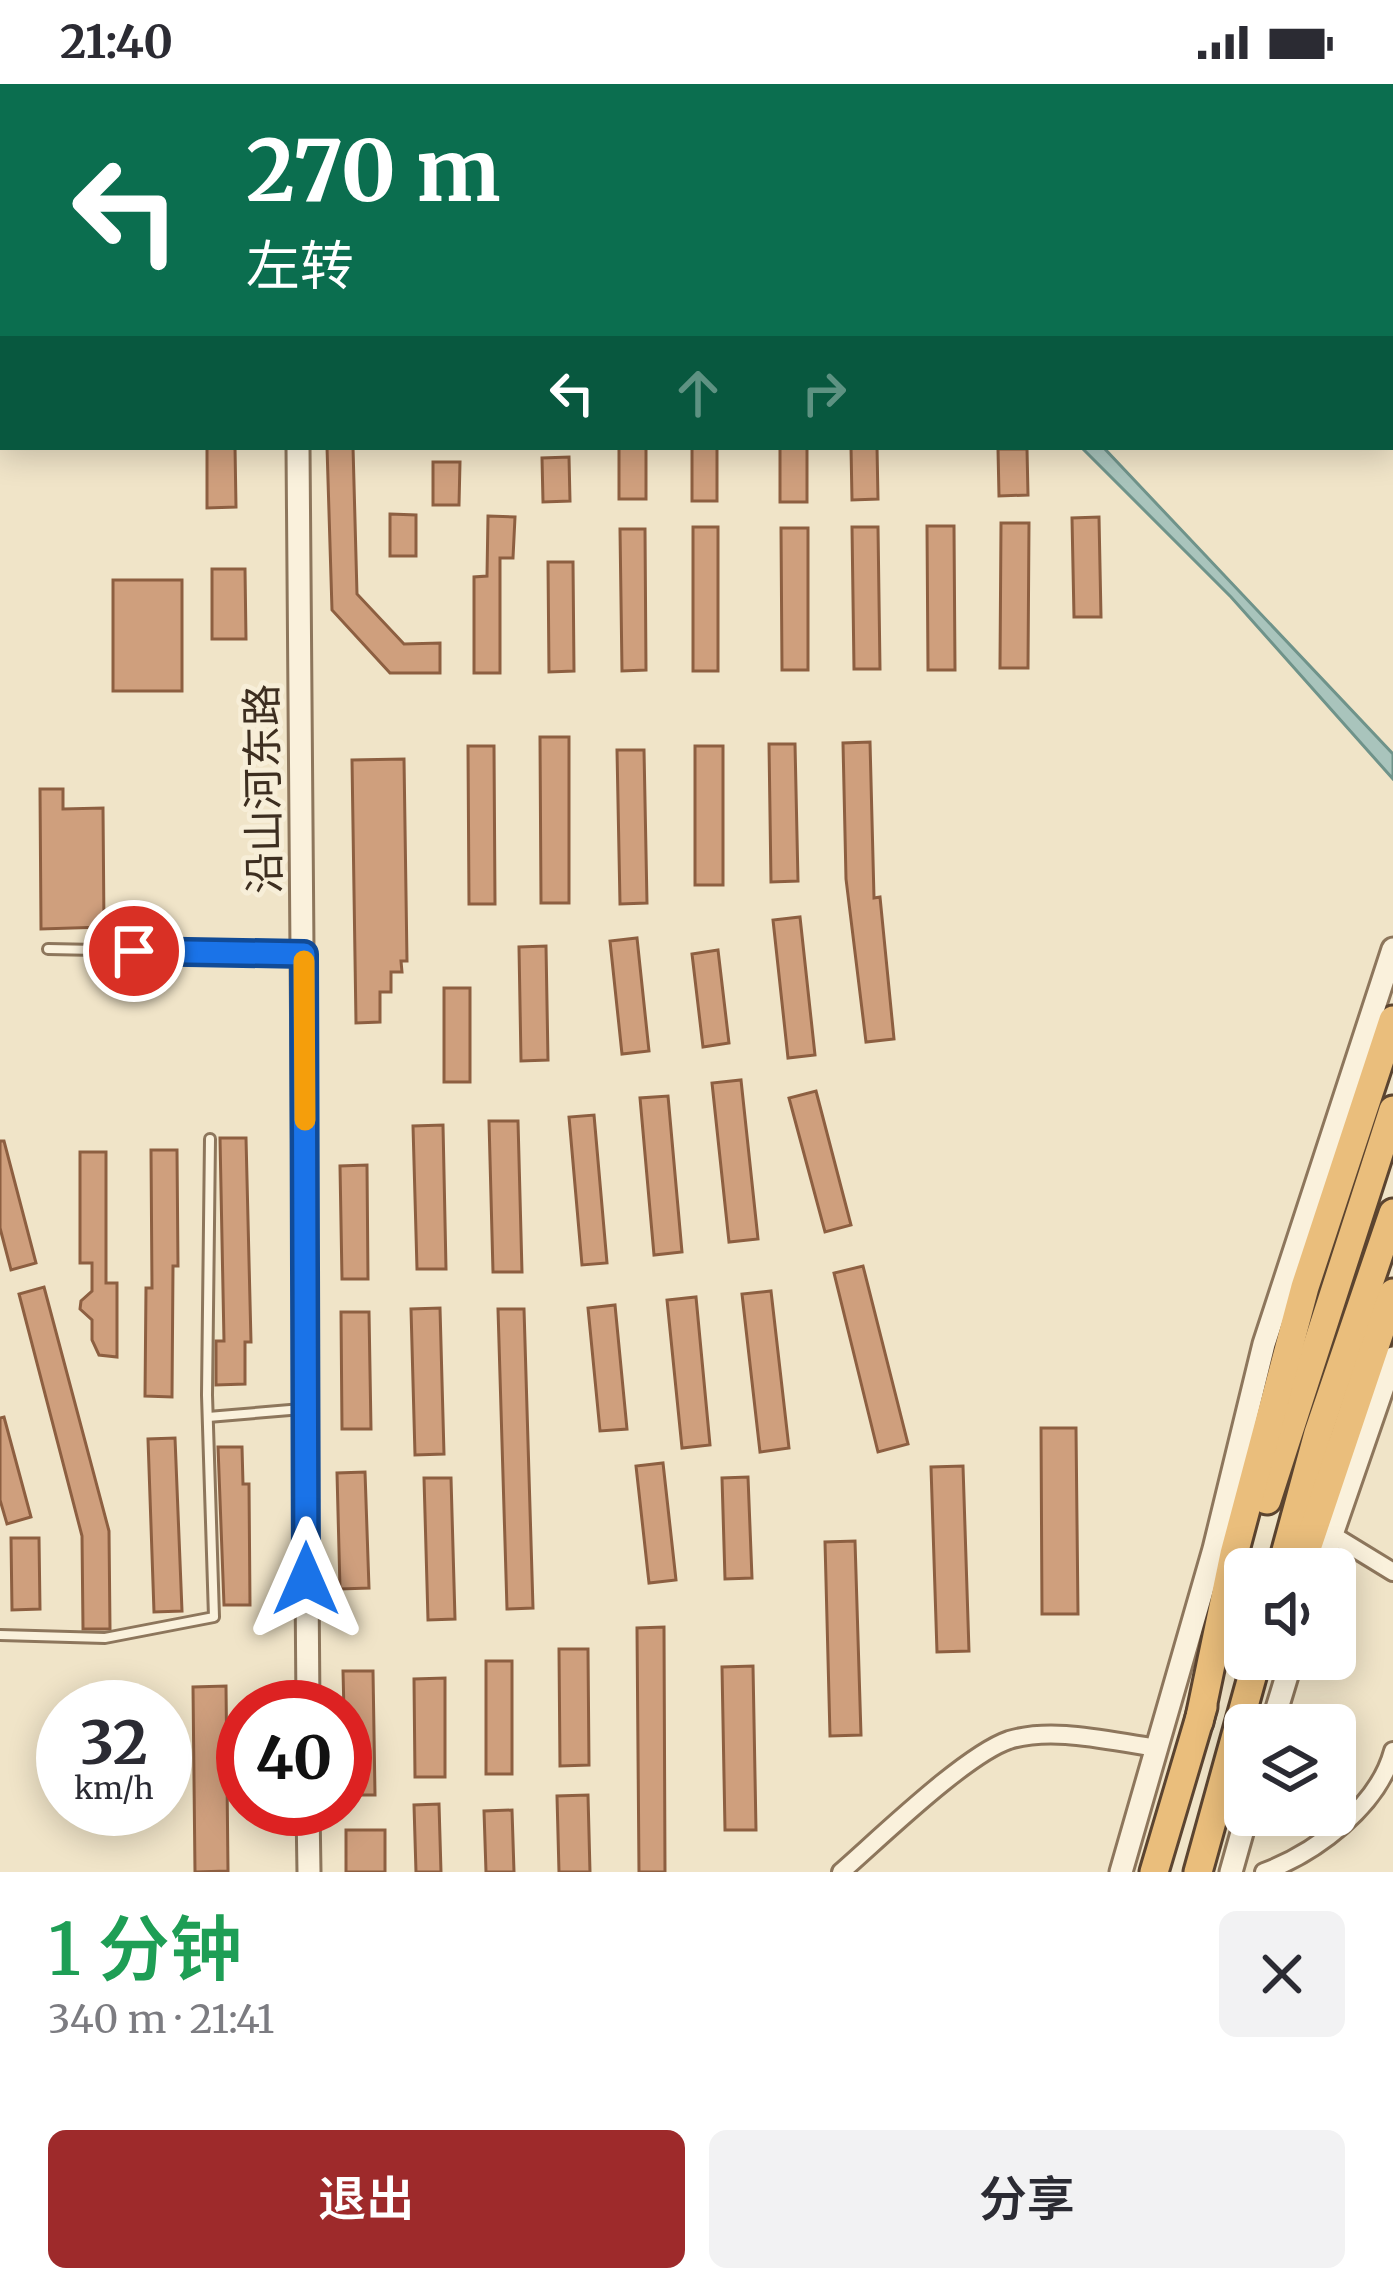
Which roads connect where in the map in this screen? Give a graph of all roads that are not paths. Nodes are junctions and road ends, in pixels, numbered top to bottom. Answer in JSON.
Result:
{"nodes":[{"id":1,"x":298,"y":450,"type":"edge"},
{"id":2,"x":1393,"y":949,"type":"edge"},
{"id":3,"x":48,"y":950,"type":"dead end"},
{"id":4,"x":304,"y":954,"type":"junction"},
{"id":5,"x":1393,"y":1020,"type":"edge"},
{"id":6,"x":1393,"y":1110,"type":"edge"},
{"id":7,"x":210,"y":1138,"type":"dead end"},
{"id":8,"x":1393,"y":1213,"type":"edge"},
{"id":9,"x":1393,"y":1293,"type":"edge"},
{"id":10,"x":1393,"y":1358,"type":"edge"},
{"id":11,"x":305,"y":1408,"type":"junction"},
{"id":12,"x":208,"y":1417,"type":"junction"},
{"id":13,"x":1331,"y":1534,"type":"junction"},
{"id":14,"x":1252,"y":1548,"type":"edge"},
{"id":15,"x":1288,"y":1548,"type":"edge"},
{"id":16,"x":1307,"y":1548,"type":"edge"},
{"id":17,"x":1327,"y":1548,"type":"edge"},
{"id":18,"x":1393,"y":1571,"type":"edge"},
{"id":19,"x":0,"y":1635,"type":"edge"},
{"id":20,"x":1224,"y":1639,"type":"edge"},
{"id":21,"x":308,"y":1680,"type":"edge"},
{"id":22,"x":1254,"y":1680,"type":"edge"},
{"id":23,"x":1199,"y":1722,"type":"junction"},
{"id":24,"x":1157,"y":1748,"type":"junction"},
{"id":25,"x":1393,"y":1751,"type":"edge"},
{"id":26,"x":308,"y":1836,"type":"edge"},
{"id":27,"x":1241,"y":1836,"type":"edge"},
{"id":28,"x":309,"y":1872,"type":"edge"},
{"id":29,"x":841,"y":1872,"type":"edge"},
{"id":30,"x":1121,"y":1872,"type":"edge"},
{"id":31,"x":1154,"y":1872,"type":"edge"},
{"id":32,"x":1198,"y":1872,"type":"edge"},
{"id":33,"x":1231,"y":1872,"type":"edge"},
{"id":34,"x":1264,"y":1872,"type":"edge"}],
"edges":[{"from":1,"to":4,"type":"street","name":"沿山河东路"},
{"from":2,"to":24,"type":"street"},
{"from":3,"to":4,"type":"lane"},
{"from":4,"to":11,"type":"street","name":"沿山河东路"},
{"from":5,"to":23,"type":"highway"},
{"from":6,"to":14,"type":"highway"},
{"from":7,"to":12,"type":"lane"},
{"from":8,"to":15,"type":"highway"},
{"from":9,"to":16,"type":"highway"},
{"from":10,"to":13,"type":"street"},
{"from":11,"to":12,"type":"lane"},
{"from":11,"to":21,"type":"street","name":"沿山河东路"},
{"from":12,"to":19,"type":"lane"},
{"from":13,"to":17,"type":"street"},
{"from":13,"to":18,"type":"street"},
{"from":20,"to":23,"type":"highway"},
{"from":22,"to":32,"type":"highway"},
{"from":23,"to":31,"type":"highway"},
{"from":24,"to":29,"type":"street"},
{"from":24,"to":30,"type":"street"},
{"from":25,"to":34,"type":"street"},
{"from":26,"to":28,"type":"street"},
{"from":27,"to":33,"type":"street"}]}
